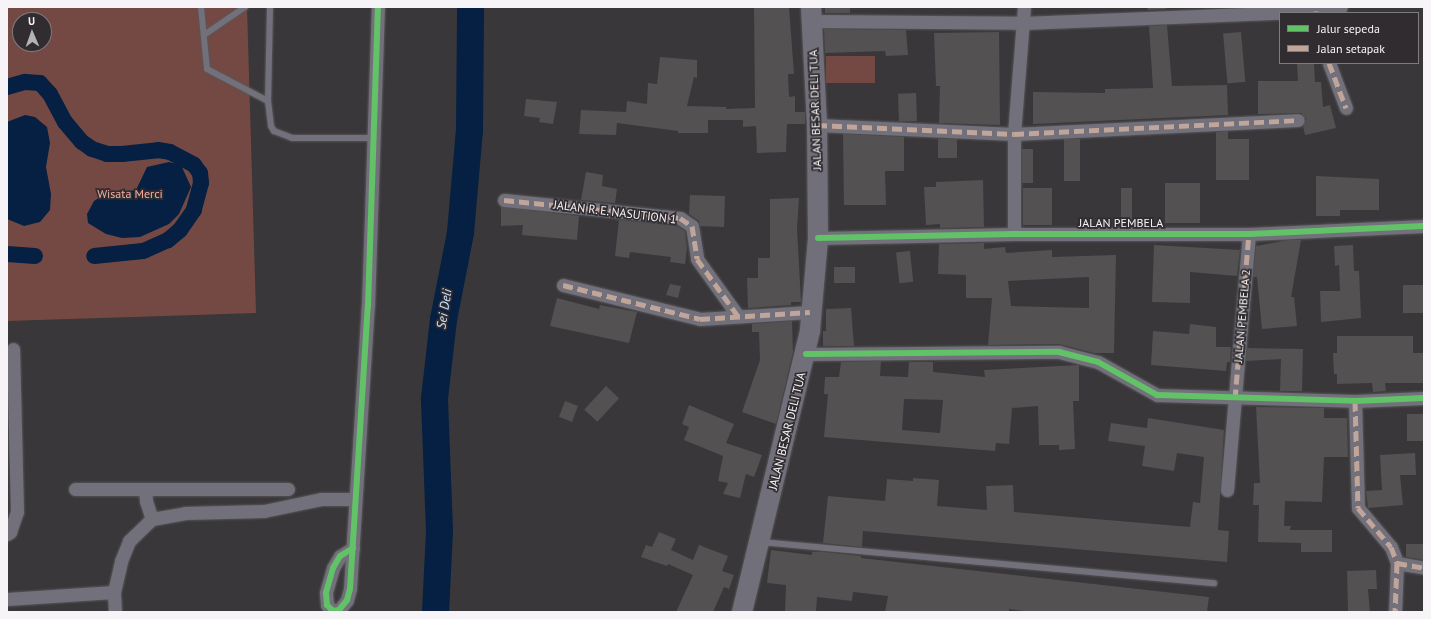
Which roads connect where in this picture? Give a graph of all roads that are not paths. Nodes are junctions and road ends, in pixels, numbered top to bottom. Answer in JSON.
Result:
{"nodes":[{"id":1,"x":201,"y":7,"type":"edge"},
{"id":2,"x":245,"y":7,"type":"edge"},
{"id":3,"x":270,"y":7,"type":"edge"},
{"id":4,"x":378,"y":7,"type":"edge"},
{"id":5,"x":1024,"y":7,"type":"edge"},
{"id":6,"x":1341,"y":7,"type":"edge"},
{"id":7,"x":1316,"y":12,"type":"edge"},
{"id":8,"x":1279,"y":13,"type":"edge"},
{"id":9,"x":811,"y":14,"type":"edge"},
{"id":10,"x":1023,"y":23,"type":"junction"},
{"id":11,"x":204,"y":35,"type":"junction"},
{"id":12,"x":1329,"y":64,"type":"edge"},
{"id":13,"x":268,"y":100,"type":"junction"},
{"id":14,"x":1346,"y":108,"type":"dead end"},
{"id":15,"x":1298,"y":120,"type":"dead end"},
{"id":16,"x":817,"y":125,"type":"junction"},
{"id":17,"x":1014,"y":134,"type":"junction"},
{"id":18,"x":374,"y":138,"type":"junction"},
{"id":19,"x":504,"y":200,"type":"dead end"},
{"id":20,"x":1424,"y":226,"type":"edge"},
{"id":21,"x":1014,"y":234,"type":"junction"},
{"id":22,"x":1249,"y":234,"type":"junction"},
{"id":23,"x":818,"y":238,"type":"junction"},
{"id":24,"x":564,"y":285,"type":"dead end"},
{"id":25,"x":810,"y":312,"type":"junction"},
{"id":26,"x":738,"y":316,"type":"junction"},
{"id":27,"x":13,"y":349,"type":"dead end"},
{"id":28,"x":806,"y":354,"type":"junction"},
{"id":29,"x":10,"y":383,"type":"edge"},
{"id":30,"x":1424,"y":398,"type":"edge"},
{"id":31,"x":1235,"y":399,"type":"junction"},
{"id":32,"x":1354,"y":401,"type":"junction"},
{"id":33,"x":11,"y":472,"type":"edge"},
{"id":34,"x":75,"y":489,"type":"dead end"},
{"id":35,"x":145,"y":489,"type":"junction"},
{"id":36,"x":246,"y":489,"type":"junction"},
{"id":37,"x":288,"y":489,"type":"dead end"},
{"id":38,"x":1227,"y":490,"type":"dead end"},
{"id":39,"x":354,"y":499,"type":"junction"},
{"id":40,"x":246,"y":511,"type":"junction"},
{"id":41,"x":152,"y":519,"type":"junction"},
{"id":42,"x":7,"y":534,"type":"edge"},
{"id":43,"x":760,"y":542,"type":"junction"},
{"id":44,"x":353,"y":548,"type":"dead end"},
{"id":45,"x":1397,"y":563,"type":"junction"},
{"id":46,"x":1424,"y":568,"type":"edge"},
{"id":47,"x":1214,"y":583,"type":"dead end"},
{"id":48,"x":114,"y":592,"type":"junction"},
{"id":49,"x":7,"y":599,"type":"edge"},
{"id":50,"x":115,"y":612,"type":"edge"},
{"id":51,"x":742,"y":612,"type":"edge"},
{"id":52,"x":1395,"y":612,"type":"edge"}],
"edges":[{"from":1,"to":11,"type":"lane"},
{"from":2,"to":11,"type":"lane"},
{"from":3,"to":13,"type":"lane"},
{"from":4,"to":18,"type":"street"},
{"from":5,"to":10,"type":"street"},
{"from":6,"to":7,"type":"street"},
{"from":8,"to":10,"type":"street"},
{"from":9,"to":10,"type":"street"},
{"from":9,"to":16,"type":"main road","name":"JALAN BESAR DELI TUA"},
{"from":10,"to":17,"type":"street"},
{"from":11,"to":13,"type":"lane"},
{"from":12,"to":14,"type":"street"},
{"from":13,"to":18,"type":"lane"},
{"from":15,"to":17,"type":"street"},
{"from":16,"to":17,"type":"street"},
{"from":16,"to":23,"type":"main road","name":"JALAN BESAR DELI TUA"},
{"from":17,"to":21,"type":"street"},
{"from":18,"to":39,"type":"street"},
{"from":19,"to":26,"type":"street","name":"JALAN R. E. NASUTION 1"},
{"from":20,"to":22,"type":"street","name":"JALAN PEMBELA"},
{"from":21,"to":22,"type":"street","name":"JALAN PEMBELA"},
{"from":21,"to":23,"type":"street","name":"JALAN PEMBELA"},
{"from":22,"to":31,"type":"street","name":"JALAN PEMBELA 2"},
{"from":23,"to":25,"type":"main road","name":"JALAN BESAR DELI TUA"},
{"from":24,"to":26,"type":"street"},
{"from":25,"to":26,"type":"street"},
{"from":25,"to":28,"type":"main road","name":"JALAN BESAR DELI TUA"},
{"from":27,"to":29,"type":"street"},
{"from":28,"to":31,"type":"street"},
{"from":28,"to":43,"type":"main road","name":"JALAN BESAR DELI TUA"},
{"from":29,"to":33,"type":"street"},
{"from":30,"to":32,"type":"street"},
{"from":31,"to":32,"type":"street"},
{"from":31,"to":38,"type":"street","name":"JALAN PEMBELA 2"},
{"from":32,"to":45,"type":"street"},
{"from":33,"to":42,"type":"street"},
{"from":34,"to":35,"type":"street"},
{"from":35,"to":36,"type":"street"},
{"from":35,"to":41,"type":"street"},
{"from":36,"to":37,"type":"street"},
{"from":36,"to":40,"type":"street"},
{"from":39,"to":40,"type":"street"},
{"from":39,"to":44,"type":"street"},
{"from":40,"to":41,"type":"street"},
{"from":41,"to":48,"type":"street"},
{"from":43,"to":47,"type":"lane"},
{"from":43,"to":51,"type":"main road","name":"JALAN BESAR DELI TUA"},
{"from":45,"to":46,"type":"street"},
{"from":45,"to":52,"type":"street"},
{"from":48,"to":49,"type":"street"},
{"from":48,"to":50,"type":"street"}]}
